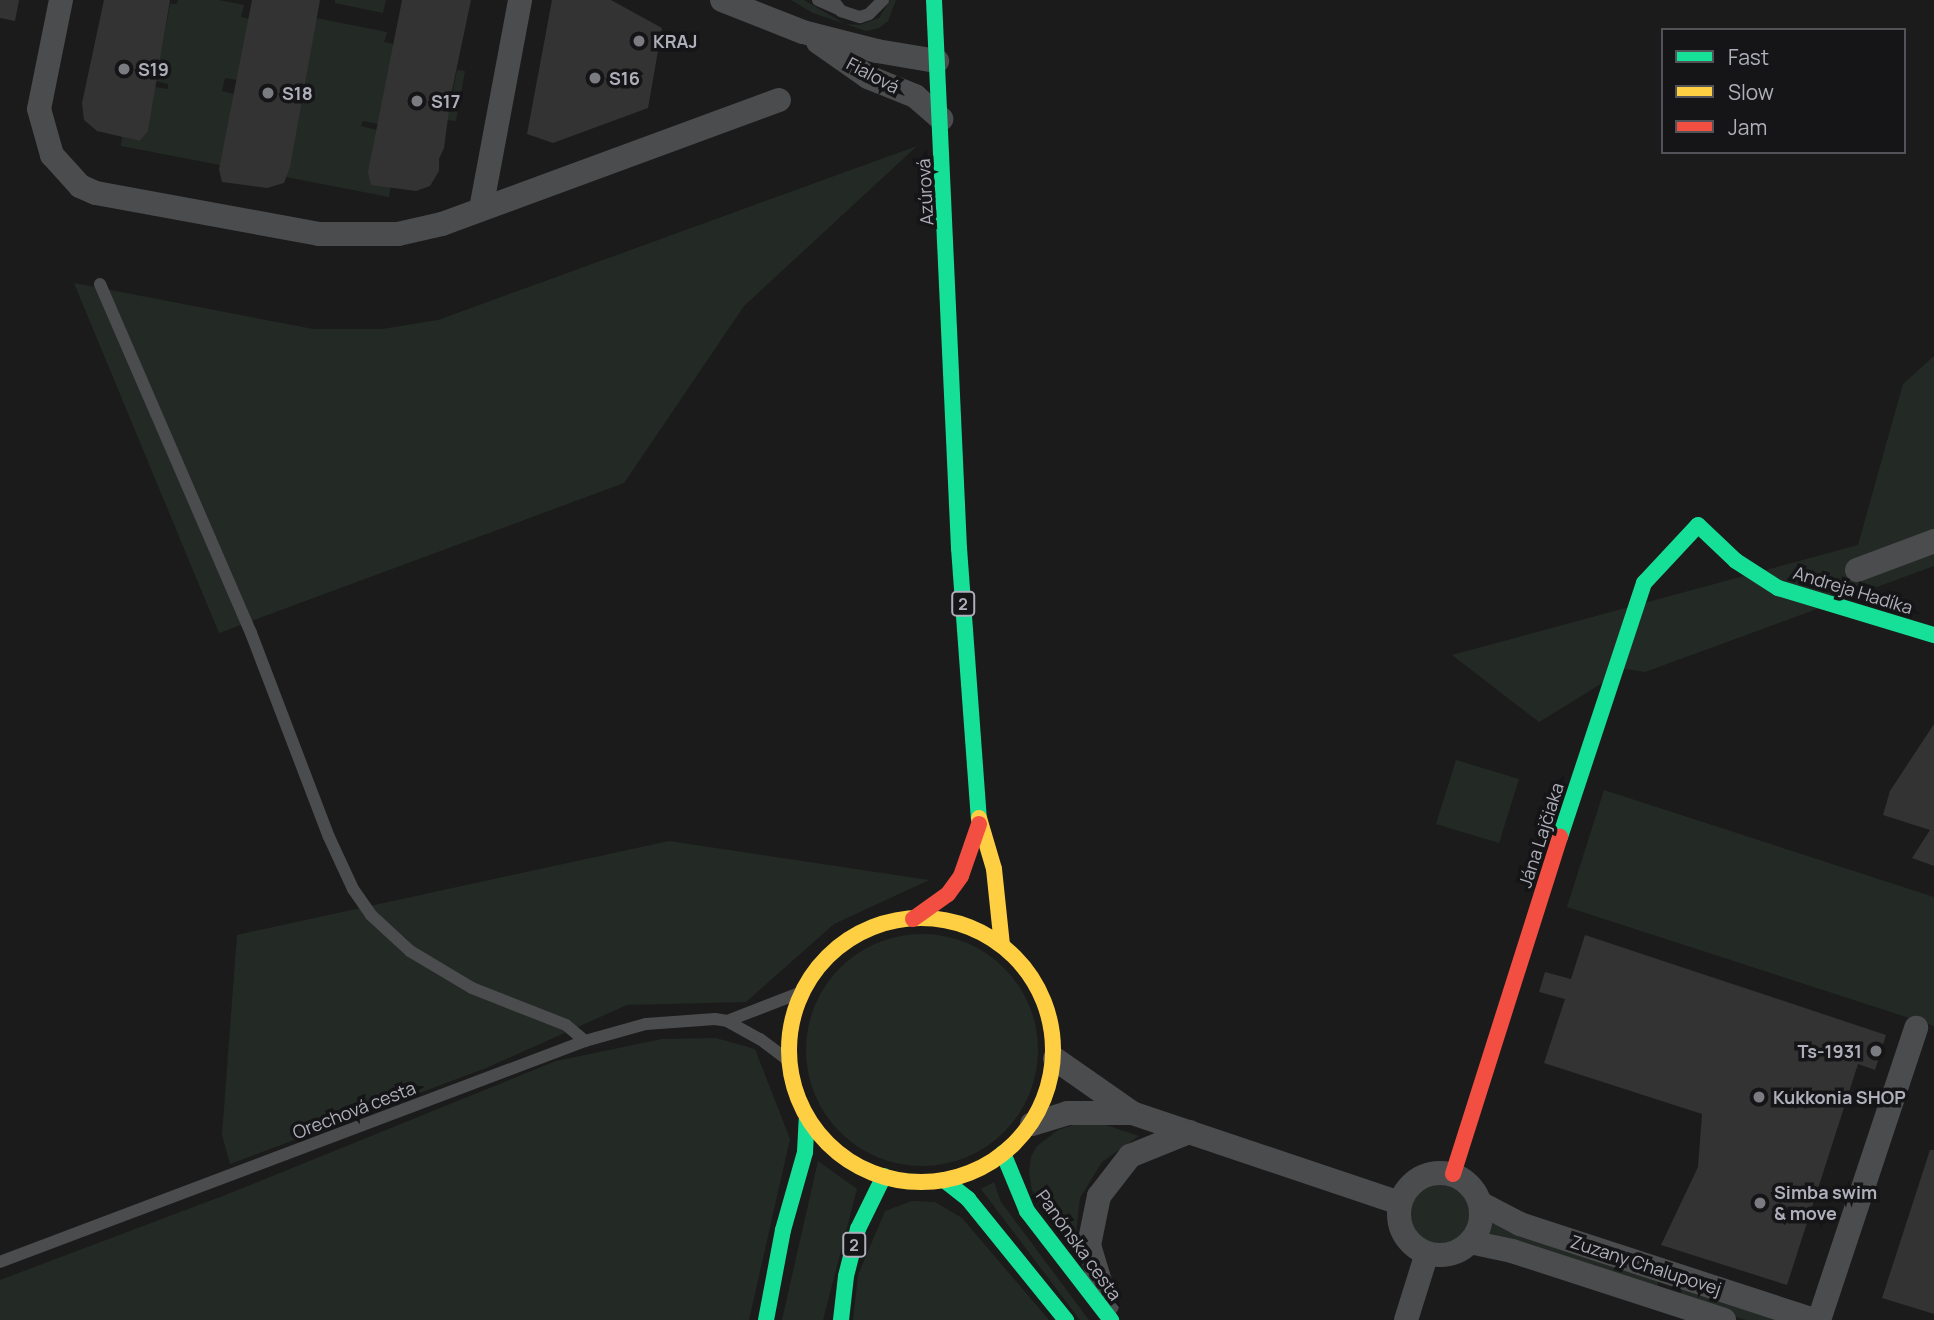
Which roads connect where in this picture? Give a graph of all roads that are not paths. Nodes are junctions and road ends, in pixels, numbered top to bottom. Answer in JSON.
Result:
{"nodes":[{"id":1,"x":61,"y":0,"type":"edge"},
{"id":2,"x":520,"y":0,"type":"edge"},
{"id":3,"x":723,"y":0,"type":"edge"},
{"id":4,"x":818,"y":0,"type":"edge"},
{"id":5,"x":883,"y":0,"type":"edge"},
{"id":6,"x":934,"y":0,"type":"edge"},
{"id":7,"x":837,"y":6,"type":"edge"},
{"id":8,"x":803,"y":32,"type":"junction"},
{"id":9,"x":937,"y":61,"type":"junction"},
{"id":10,"x":779,"y":100,"type":"dead end"},
{"id":11,"x":941,"y":119,"type":"junction"},
{"id":12,"x":481,"y":209,"type":"junction"},
{"id":13,"x":100,"y":284,"type":"dead end"},
{"id":14,"x":1698,"y":525,"type":"joint"},
{"id":15,"x":1934,"y":541,"type":"edge"},
{"id":16,"x":1857,"y":570,"type":"dead end"},
{"id":17,"x":1934,"y":635,"type":"edge"},
{"id":18,"x":979,"y":824,"type":"junction"},
{"id":19,"x":913,"y":919,"type":"junction"},
{"id":20,"x":1002,"y":945,"type":"junction"},
{"id":21,"x":802,"y":992,"type":"junction"},
{"id":22,"x":727,"y":1021,"type":"junction"},
{"id":23,"x":1916,"y":1028,"type":"dead end"},
{"id":24,"x":585,"y":1041,"type":"junction"},
{"id":25,"x":1055,"y":1059,"type":"junction"},
{"id":26,"x":789,"y":1061,"type":"junction"},
{"id":27,"x":1132,"y":1113,"type":"junction"},
{"id":28,"x":807,"y":1119,"type":"junction"},
{"id":29,"x":1032,"y":1124,"type":"junction"},
{"id":30,"x":1189,"y":1132,"type":"junction"},
{"id":31,"x":1003,"y":1153,"type":"junction"},
{"id":32,"x":1453,"y":1174,"type":"junction"},
{"id":33,"x":884,"y":1176,"type":"junction"},
{"id":34,"x":944,"y":1180,"type":"junction"},
{"id":35,"x":1399,"y":1203,"type":"junction"},
{"id":36,"x":1480,"y":1203,"type":"junction"},
{"id":37,"x":1470,"y":1242,"type":"junction"},
{"id":38,"x":1427,"y":1253,"type":"junction"},
{"id":39,"x":0,"y":1262,"type":"edge"},
{"id":40,"x":766,"y":1320,"type":"edge"},
{"id":41,"x":841,"y":1320,"type":"edge"},
{"id":42,"x":1066,"y":1320,"type":"edge"},
{"id":43,"x":1111,"y":1320,"type":"edge"},
{"id":44,"x":1406,"y":1320,"type":"edge"},
{"id":45,"x":1724,"y":1320,"type":"edge"},
{"id":46,"x":1814,"y":1320,"type":"edge"},
{"id":47,"x":1819,"y":1320,"type":"edge"}],
"edges":[{"from":1,"to":12,"type":"street"},
{"from":2,"to":12,"type":"street"},
{"from":3,"to":8,"type":"street","name":"Fialová"},
{"from":4,"to":7,"type":"lane"},
{"from":5,"to":7,"type":"lane"},
{"from":6,"to":9,"type":"main road","name":"Azúrová","number":"2"},
{"from":8,"to":9,"type":"street","name":"Fialová"},
{"from":8,"to":11,"type":"street","name":"Fialová"},
{"from":9,"to":11,"type":"main road","name":"Azúrová","number":"2"},
{"from":10,"to":12,"type":"street"},
{"from":11,"to":18,"type":"main road","name":"Azúrová","number":"2"},
{"from":13,"to":24,"type":"lane"},
{"from":14,"to":17,"type":"main road","name":"Andreja Hadíka"},
{"from":14,"to":32,"type":"main road","name":"Jána Lajčiaka"},
{"from":15,"to":16,"type":"street"},
{"from":18,"to":19,"type":"main road","number":"2"},
{"from":18,"to":20,"type":"main road","number":"2"},
{"from":19,"to":20,"type":"main road","number":"2"},
{"from":19,"to":21,"type":"main road","number":"2"},
{"from":20,"to":25,"type":"main road","number":"2"},
{"from":21,"to":22,"type":"lane"},
{"from":21,"to":26,"type":"main road","number":"2"},
{"from":22,"to":24,"type":"lane","name":"Orechová cesta"},
{"from":22,"to":26,"type":"lane"},
{"from":23,"to":47,"type":"street"},
{"from":24,"to":39,"type":"lane","name":"Orechová cesta"},
{"from":25,"to":27,"type":"street"},
{"from":25,"to":29,"type":"main road","number":"2"},
{"from":26,"to":28,"type":"main road","number":"2"},
{"from":27,"to":29,"type":"street"},
{"from":27,"to":30,"type":"street"},
{"from":28,"to":33,"type":"main road","number":"2"},
{"from":28,"to":40,"type":"main road","number":"2"},
{"from":29,"to":31,"type":"main road","number":"2"},
{"from":30,"to":35,"type":"street"},
{"from":30,"to":43,"type":"street"},
{"from":31,"to":34,"type":"main road","number":"2"},
{"from":31,"to":43,"type":"main road","name":"Panónska cesta"},
{"from":32,"to":35,"type":"street"},
{"from":32,"to":36,"type":"street","name":"Zuzany Chalupovej"},
{"from":33,"to":34,"type":"main road","number":"2"},
{"from":33,"to":41,"type":"main road","number":"2"},
{"from":34,"to":42,"type":"main road"},
{"from":35,"to":38,"type":"street"},
{"from":36,"to":37,"type":"street"},
{"from":36,"to":46,"type":"street","name":"Zuzany Chalupovej"},
{"from":37,"to":38,"type":"street"},
{"from":37,"to":45,"type":"street","name":"Zuzany Chalupovej"},
{"from":38,"to":44,"type":"street"}]}
